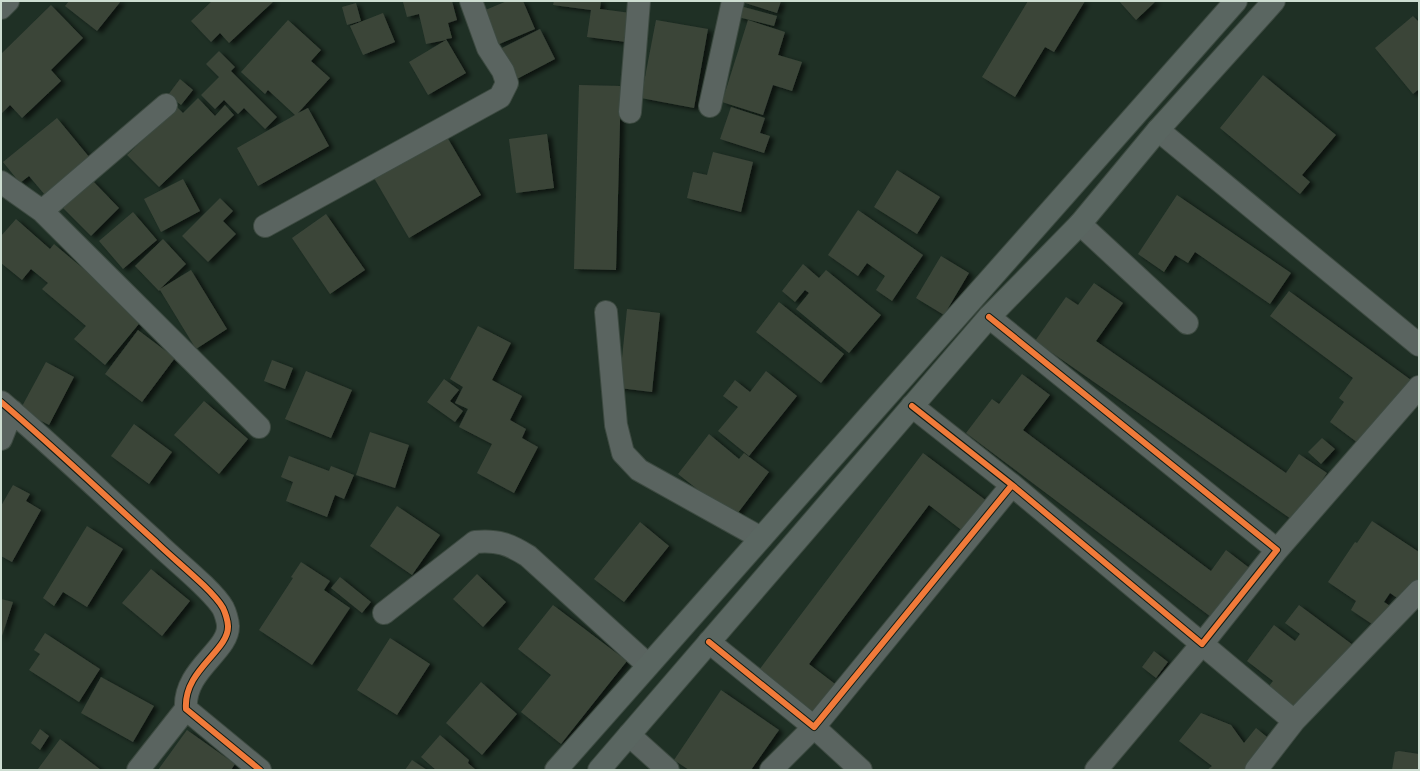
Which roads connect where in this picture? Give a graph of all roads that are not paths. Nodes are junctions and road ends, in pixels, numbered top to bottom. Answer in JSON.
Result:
{"nodes":[{"id":1,"x":8,"y":1,"type":"edge"},
{"id":2,"x":471,"y":1,"type":"edge"},
{"id":3,"x":639,"y":1,"type":"edge"},
{"id":4,"x":733,"y":1,"type":"edge"},
{"id":5,"x":1236,"y":1,"type":"edge"},
{"id":6,"x":1274,"y":1,"type":"edge"},
{"id":7,"x":1,"y":8,"type":"edge"},
{"id":8,"x":166,"y":105,"type":"dead end"},
{"id":9,"x":710,"y":106,"type":"dead end"},
{"id":10,"x":630,"y":112,"type":"dead end"},
{"id":11,"x":1158,"y":130,"type":"junction"},
{"id":12,"x":1,"y":182,"type":"edge"},
{"id":13,"x":42,"y":211,"type":"junction"},
{"id":14,"x":1080,"y":224,"type":"junction"},
{"id":15,"x":266,"y":226,"type":"dead end"},
{"id":16,"x":606,"y":312,"type":"dead end"},
{"id":17,"x":989,"y":318,"type":"junction"},
{"id":18,"x":1187,"y":323,"type":"dead end"},
{"id":19,"x":1419,"y":345,"type":"edge"},
{"id":20,"x":1419,"y":387,"type":"edge"},
{"id":21,"x":7,"y":406,"type":"edge"},
{"id":22,"x":912,"y":406,"type":"junction"},
{"id":23,"x":259,"y":427,"type":"dead end"},
{"id":24,"x":1,"y":439,"type":"edge"},
{"id":25,"x":1012,"y":485,"type":"junction"},
{"id":26,"x":761,"y":538,"type":"junction"},
{"id":27,"x":1277,"y":550,"type":"junction"},
{"id":28,"x":1419,"y":591,"type":"edge"},
{"id":29,"x":384,"y":613,"type":"dead end"},
{"id":30,"x":708,"y":642,"type":"junction"},
{"id":31,"x":1202,"y":644,"type":"junction"},
{"id":32,"x":648,"y":665,"type":"junction"},
{"id":33,"x":186,"y":709,"type":"junction"},
{"id":34,"x":1294,"y":721,"type":"junction"},
{"id":35,"x":814,"y":727,"type":"junction"},
{"id":36,"x":629,"y":735,"type":"junction"},
{"id":37,"x":138,"y":770,"type":"edge"},
{"id":38,"x":260,"y":770,"type":"edge"},
{"id":39,"x":556,"y":770,"type":"edge"},
{"id":40,"x":599,"y":770,"type":"edge"},
{"id":41,"x":668,"y":770,"type":"edge"},
{"id":42,"x":772,"y":770,"type":"edge"},
{"id":43,"x":861,"y":770,"type":"edge"},
{"id":44,"x":1096,"y":770,"type":"edge"},
{"id":45,"x":1256,"y":770,"type":"edge"}],
"edges":[{"from":1,"to":7,"type":"street"},
{"from":2,"to":15,"type":"street"},
{"from":3,"to":10,"type":"street"},
{"from":4,"to":9,"type":"street"},
{"from":5,"to":26,"type":"main road"},
{"from":6,"to":11,"type":"main road"},
{"from":8,"to":13,"type":"street"},
{"from":11,"to":14,"type":"main road"},
{"from":11,"to":19,"type":"street"},
{"from":12,"to":13,"type":"street"},
{"from":13,"to":23,"type":"street"},
{"from":14,"to":17,"type":"main road"},
{"from":14,"to":18,"type":"street"},
{"from":16,"to":26,"type":"street"},
{"from":17,"to":22,"type":"main road"},
{"from":17,"to":27,"type":"street"},
{"from":20,"to":27,"type":"street"},
{"from":21,"to":24,"type":"street"},
{"from":21,"to":33,"type":"street"},
{"from":22,"to":25,"type":"street"},
{"from":22,"to":30,"type":"main road"},
{"from":25,"to":31,"type":"street"},
{"from":25,"to":35,"type":"street"},
{"from":26,"to":32,"type":"main road"},
{"from":27,"to":31,"type":"street"},
{"from":28,"to":34,"type":"street"},
{"from":29,"to":32,"type":"street"},
{"from":30,"to":35,"type":"street"},
{"from":30,"to":36,"type":"main road"},
{"from":31,"to":34,"type":"street"},
{"from":31,"to":44,"type":"street"},
{"from":32,"to":39,"type":"main road"},
{"from":33,"to":37,"type":"street"},
{"from":33,"to":38,"type":"street"},
{"from":34,"to":45,"type":"street"},
{"from":35,"to":42,"type":"street"},
{"from":35,"to":43,"type":"street"},
{"from":36,"to":40,"type":"main road"},
{"from":36,"to":41,"type":"street"}]}
